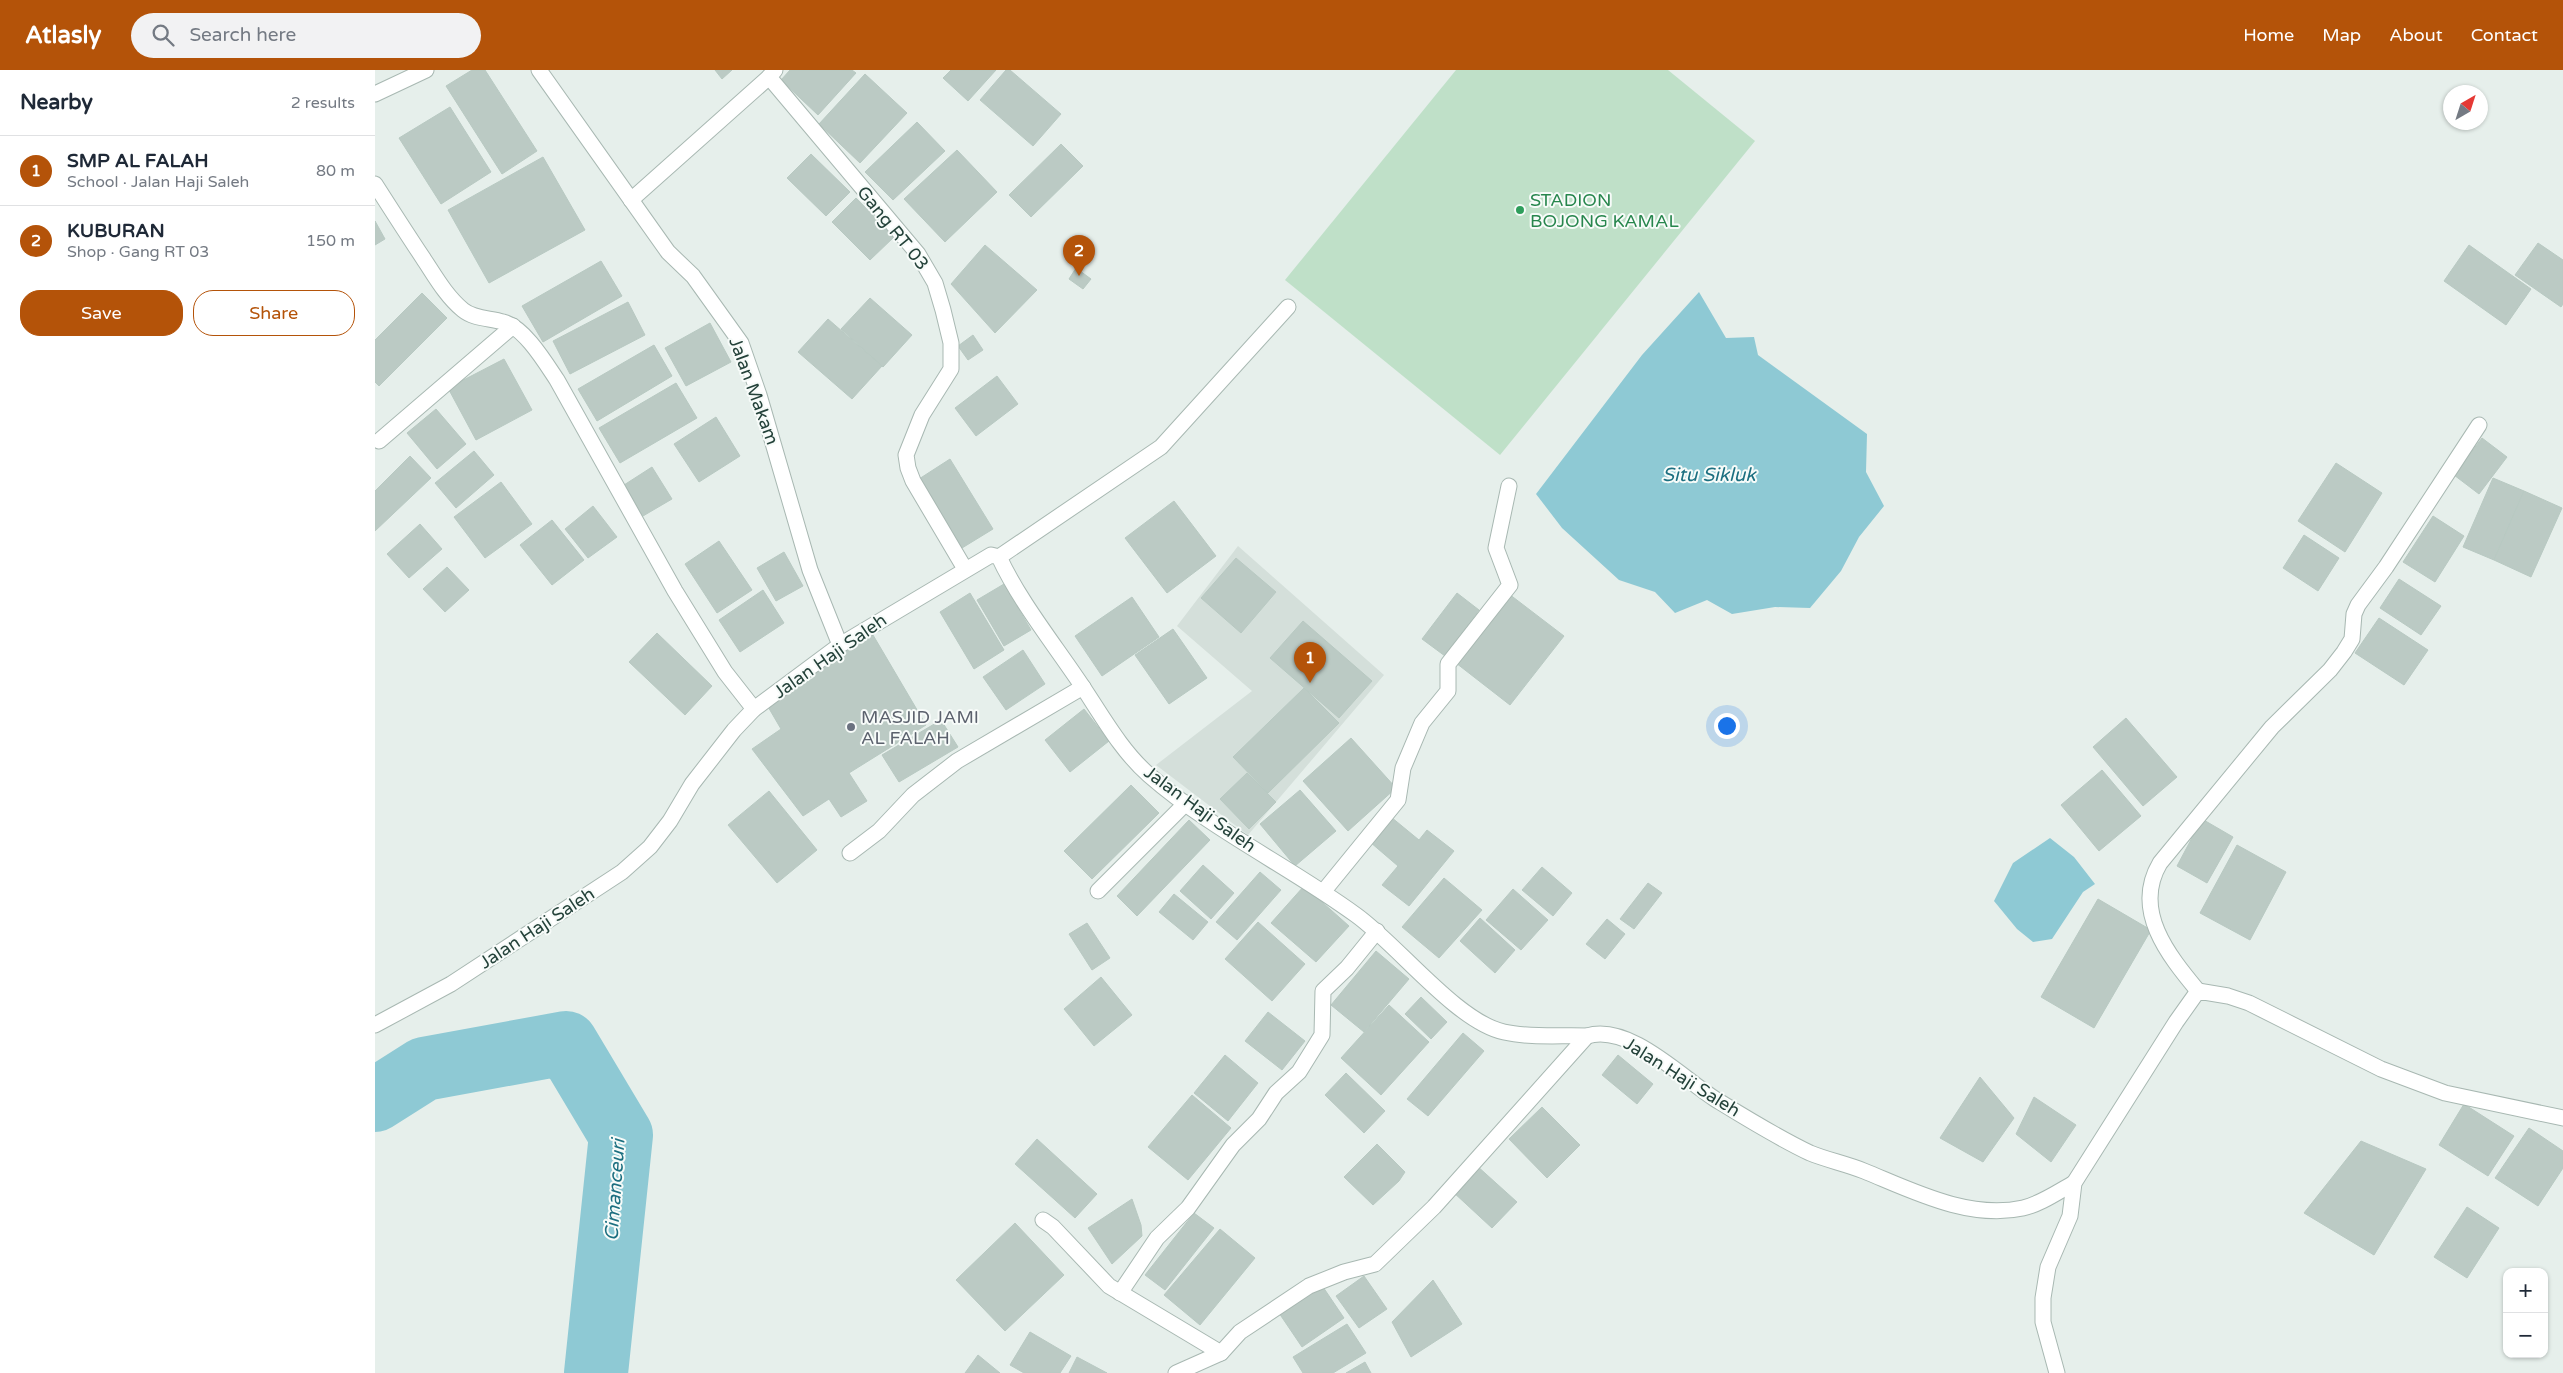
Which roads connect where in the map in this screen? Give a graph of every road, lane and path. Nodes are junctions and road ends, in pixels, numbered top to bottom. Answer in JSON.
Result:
{"nodes":[{"id":1,"x":426,"y":70,"type":"edge"},
{"id":2,"x":539,"y":70,"type":"edge"},
{"id":3,"x":772,"y":73,"type":"edge"},
{"id":4,"x":375,"y":94,"type":"edge"},
{"id":5,"x":375,"y":184,"type":"edge"},
{"id":6,"x":631,"y":200,"type":"junction"},
{"id":7,"x":1288,"y":307,"type":"dead end"},
{"id":8,"x":513,"y":326,"type":"junction"},
{"id":9,"x":2479,"y":425,"type":"dead end"},
{"id":10,"x":379,"y":440,"type":"dead end"},
{"id":11,"x":1509,"y":486,"type":"dead end"},
{"id":12,"x":999,"y":557,"type":"junction"},
{"id":13,"x":965,"y":569,"type":"junction"},
{"id":14,"x":840,"y":645,"type":"junction"},
{"id":15,"x":1083,"y":687,"type":"junction"},
{"id":16,"x":754,"y":709,"type":"junction"},
{"id":17,"x":1186,"y":803,"type":"junction"},
{"id":18,"x":850,"y":854,"type":"dead end"},
{"id":19,"x":1099,"y":891,"type":"dead end"},
{"id":20,"x":1323,"y":892,"type":"junction"},
{"id":21,"x":1377,"y":931,"type":"junction"},
{"id":22,"x":2198,"y":991,"type":"junction"},
{"id":23,"x":375,"y":1025,"type":"edge"},
{"id":24,"x":1587,"y":1036,"type":"junction"},
{"id":25,"x":2563,"y":1118,"type":"edge"},
{"id":26,"x":2075,"y":1183,"type":"junction"},
{"id":27,"x":1043,"y":1220,"type":"dead end"},
{"id":28,"x":1120,"y":1292,"type":"junction"},
{"id":29,"x":1221,"y":1353,"type":"junction"},
{"id":30,"x":1176,"y":1373,"type":"edge"},
{"id":31,"x":2057,"y":1373,"type":"edge"}],
"edges":[{"from":1,"to":4,"type":"street"},
{"from":2,"to":6,"type":"street","name":"Jalan Makam"},
{"from":3,"to":6,"type":"street"},
{"from":3,"to":13,"type":"street","name":"Gang RT 03"},
{"from":5,"to":8,"type":"street"},
{"from":6,"to":14,"type":"street","name":"Jalan Makam"},
{"from":7,"to":12,"type":"street"},
{"from":8,"to":10,"type":"street"},
{"from":8,"to":16,"type":"street"},
{"from":9,"to":22,"type":"street"},
{"from":11,"to":20,"type":"street"},
{"from":12,"to":13,"type":"street","name":"Jalan Haji Saleh"},
{"from":12,"to":15,"type":"street","name":"Jalan Haji Saleh"},
{"from":13,"to":14,"type":"street","name":"Jalan Haji Saleh"},
{"from":14,"to":16,"type":"street","name":"Jalan Haji Saleh"},
{"from":15,"to":17,"type":"street","name":"Jalan Haji Saleh"},
{"from":15,"to":18,"type":"street"},
{"from":16,"to":23,"type":"street","name":"Jalan Haji Saleh"},
{"from":17,"to":19,"type":"street"},
{"from":17,"to":20,"type":"street","name":"Jalan Haji Saleh"},
{"from":20,"to":21,"type":"street","name":"Jalan Haji Saleh"},
{"from":21,"to":24,"type":"street","name":"Jalan Haji Saleh"},
{"from":21,"to":28,"type":"street"},
{"from":22,"to":25,"type":"street"},
{"from":22,"to":26,"type":"street"},
{"from":24,"to":26,"type":"street","name":"Jalan Haji Saleh"},
{"from":24,"to":29,"type":"street"},
{"from":26,"to":31,"type":"street"},
{"from":27,"to":28,"type":"street"},
{"from":28,"to":29,"type":"street"},
{"from":29,"to":30,"type":"street"}]}
